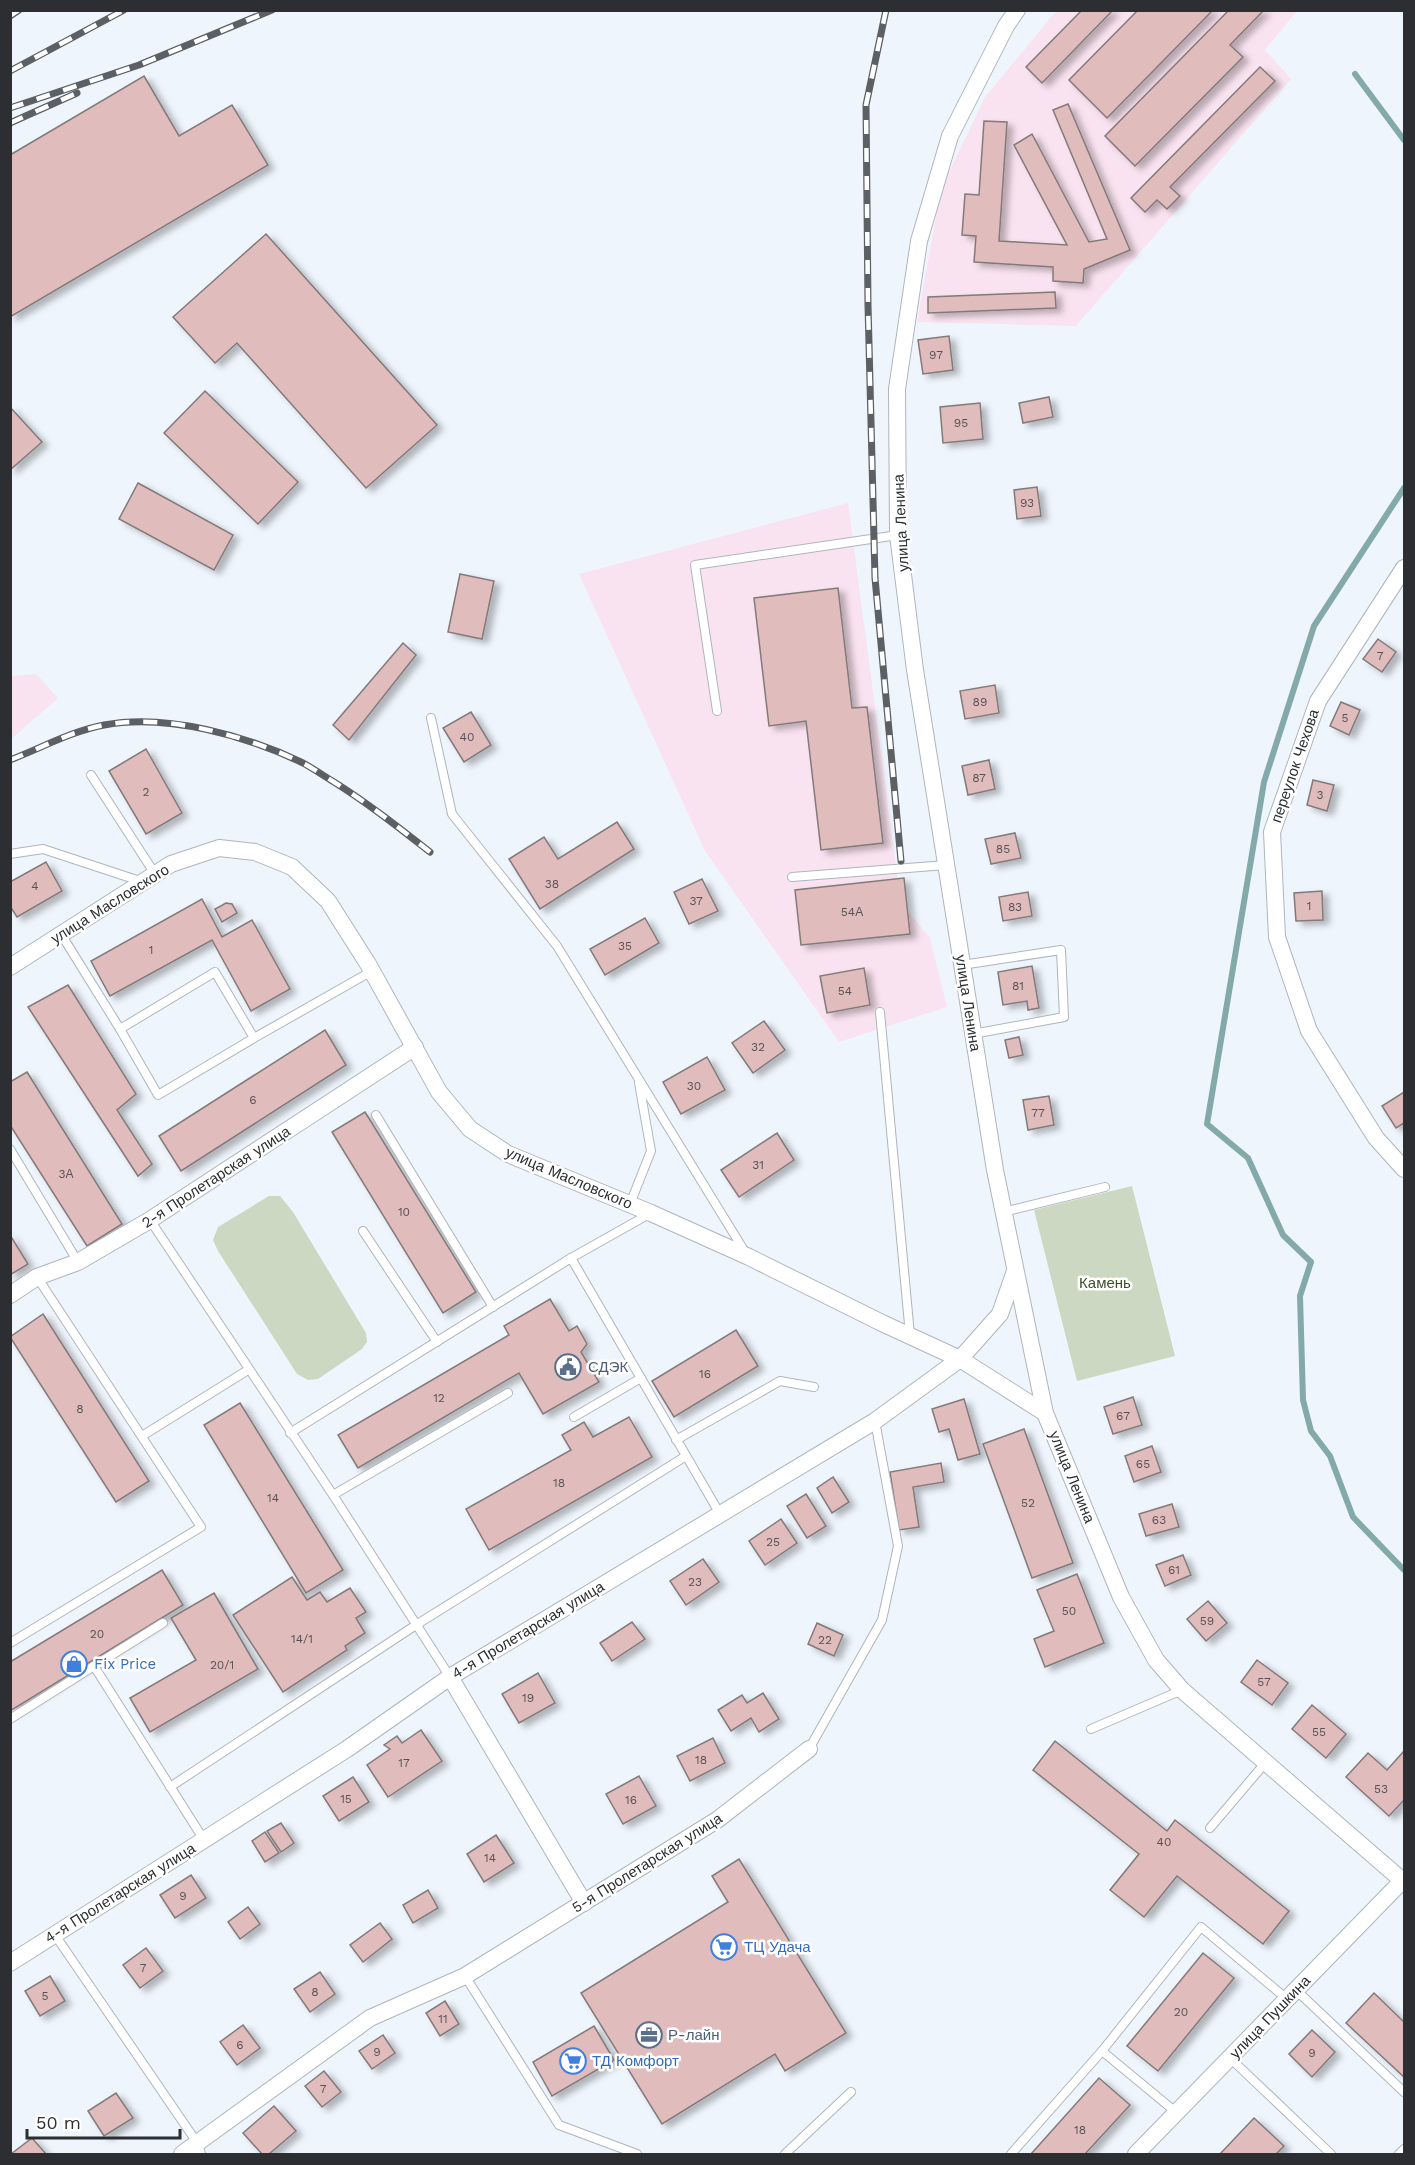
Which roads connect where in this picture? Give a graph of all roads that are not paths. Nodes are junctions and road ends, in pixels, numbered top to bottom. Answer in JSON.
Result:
{"nodes":[{"id":1,"x":1017,"y":10,"type":"edge"},
{"id":2,"x":898,"y":535,"type":"junction"},
{"id":3,"x":1404,"y":568,"type":"edge"},
{"id":4,"x":717,"y":711,"type":"dead end"},
{"id":5,"x":430,"y":718,"type":"dead end"},
{"id":6,"x":91,"y":775,"type":"dead end"},
{"id":7,"x":10,"y":854,"type":"edge"},
{"id":8,"x":946,"y":865,"type":"junction"},
{"id":9,"x":149,"y":878,"type":"junction"},
{"id":10,"x":792,"y":878,"type":"dead end"},
{"id":11,"x":61,"y":934,"type":"junction"},
{"id":12,"x":962,"y":965,"type":"junction"},
{"id":13,"x":10,"y":967,"type":"edge"},
{"id":14,"x":372,"y":971,"type":"junction"},
{"id":15,"x":880,"y":1012,"type":"dead end"},
{"id":16,"x":120,"y":1029,"type":"junction"},
{"id":17,"x":973,"y":1034,"type":"junction"},
{"id":18,"x":254,"y":1038,"type":"junction"},
{"id":19,"x":415,"y":1047,"type":"junction"},
{"id":20,"x":637,"y":1076,"type":"junction"},
{"id":21,"x":376,"y":1115,"type":"dead end"},
{"id":22,"x":10,"y":1149,"type":"edge"},
{"id":23,"x":1404,"y":1169,"type":"edge"},
{"id":24,"x":1105,"y":1187,"type":"dead end"},
{"id":25,"x":630,"y":1204,"type":"junction"},
{"id":26,"x":1003,"y":1212,"type":"junction"},
{"id":27,"x":651,"y":1213,"type":"junction"},
{"id":28,"x":150,"y":1220,"type":"junction"},
{"id":29,"x":363,"y":1231,"type":"dead end"},
{"id":30,"x":749,"y":1257,"type":"junction"},
{"id":31,"x":571,"y":1258,"type":"junction"},
{"id":32,"x":78,"y":1262,"type":"junction"},
{"id":33,"x":1015,"y":1271,"type":"junction"},
{"id":34,"x":37,"y":1277,"type":"junction"},
{"id":35,"x":10,"y":1295,"type":"edge"},
{"id":36,"x":494,"y":1306,"type":"junction"},
{"id":37,"x":910,"y":1336,"type":"junction"},
{"id":38,"x":437,"y":1342,"type":"junction"},
{"id":39,"x":960,"y":1359,"type":"junction"},
{"id":40,"x":248,"y":1370,"type":"junction"},
{"id":41,"x":641,"y":1378,"type":"junction"},
{"id":42,"x":814,"y":1387,"type":"dead end"},
{"id":43,"x":508,"y":1393,"type":"dead end"},
{"id":44,"x":1045,"y":1413,"type":"junction"},
{"id":45,"x":574,"y":1416,"type":"dead end"},
{"id":46,"x":875,"y":1421,"type":"junction"},
{"id":47,"x":290,"y":1433,"type":"junction"},
{"id":48,"x":142,"y":1436,"type":"junction"},
{"id":49,"x":676,"y":1440,"type":"junction"},
{"id":50,"x":686,"y":1456,"type":"junction"},
{"id":51,"x":333,"y":1495,"type":"junction"},
{"id":52,"x":720,"y":1514,"type":"junction"},
{"id":53,"x":163,"y":1623,"type":"dead end"},
{"id":54,"x":416,"y":1625,"type":"junction"},
{"id":55,"x":10,"y":1643,"type":"edge"},
{"id":56,"x":94,"y":1666,"type":"junction"},
{"id":57,"x":450,"y":1677,"type":"junction"},
{"id":58,"x":1182,"y":1690,"type":"junction"},
{"id":59,"x":10,"y":1719,"type":"edge"},
{"id":60,"x":1091,"y":1729,"type":"dead end"},
{"id":61,"x":809,"y":1749,"type":"joint"},
{"id":62,"x":1266,"y":1762,"type":"junction"},
{"id":63,"x":170,"y":1786,"type":"junction"},
{"id":64,"x":1210,"y":1827,"type":"dead end"},
{"id":65,"x":204,"y":1840,"type":"junction"},
{"id":66,"x":1404,"y":1880,"type":"edge"},
{"id":67,"x":584,"y":1903,"type":"junction"},
{"id":68,"x":55,"y":1935,"type":"junction"},
{"id":69,"x":13,"y":1957,"type":"edge"},
{"id":70,"x":465,"y":1976,"type":"junction"},
{"id":71,"x":1292,"y":1994,"type":"junction"},
{"id":72,"x":1102,"y":2051,"type":"junction"},
{"id":73,"x":1230,"y":2058,"type":"junction"},
{"id":74,"x":851,"y":2092,"type":"dead end"},
{"id":75,"x":1404,"y":2092,"type":"edge"},
{"id":76,"x":1177,"y":2113,"type":"junction"},
{"id":77,"x":199,"y":2149,"type":"edge"},
{"id":78,"x":1404,"y":2149,"type":"edge"},
{"id":79,"x":183,"y":2154,"type":"edge"},
{"id":80,"x":637,"y":2154,"type":"edge"},
{"id":81,"x":785,"y":2154,"type":"edge"},
{"id":82,"x":1011,"y":2154,"type":"edge"},
{"id":83,"x":1136,"y":2154,"type":"edge"},
{"id":84,"x":1331,"y":2154,"type":"edge"},
{"id":85,"x":1399,"y":2154,"type":"edge"}],
"edges":[{"from":1,"to":2,"type":"street","name":"улица Ленина"},
{"from":2,"to":4,"type":"lane"},
{"from":2,"to":8,"type":"street","name":"улица Ленина"},
{"from":3,"to":23,"type":"street","name":"переулок Чехова"},
{"from":5,"to":20,"type":"lane"},
{"from":6,"to":9,"type":"lane"},
{"from":7,"to":9,"type":"lane"},
{"from":8,"to":10,"type":"lane"},
{"from":8,"to":12,"type":"street","name":"улица Ленина"},
{"from":9,"to":11,"type":"street","name":"улица Масловского"},
{"from":9,"to":14,"type":"street","name":"улица Масловского"},
{"from":11,"to":13,"type":"street","name":"улица Масловского"},
{"from":11,"to":16,"type":"lane"},
{"from":12,"to":17,"type":"street","name":"улица Ленина"},
{"from":12,"to":17,"type":"lane"},
{"from":14,"to":18,"type":"lane"},
{"from":14,"to":19,"type":"street","name":"улица Масловского"},
{"from":15,"to":37,"type":"lane"},
{"from":16,"to":18,"type":"lane"},
{"from":16,"to":18,"type":"lane"},
{"from":17,"to":26,"type":"street","name":"улица Ленина"},
{"from":19,"to":25,"type":"street","name":"улица Масловского"},
{"from":19,"to":28,"type":"street","name":"2-я Пролетарская улица"},
{"from":20,"to":25,"type":"lane"},
{"from":20,"to":30,"type":"lane"},
{"from":21,"to":36,"type":"lane"},
{"from":22,"to":32,"type":"lane"},
{"from":24,"to":26,"type":"lane"},
{"from":25,"to":27,"type":"street","name":"улица Масловского"},
{"from":26,"to":33,"type":"street","name":"улица Ленина"},
{"from":27,"to":30,"type":"street","name":"улица Масловского"},
{"from":27,"to":31,"type":"lane"},
{"from":28,"to":32,"type":"street","name":"2-я Пролетарская улица"},
{"from":28,"to":40,"type":"lane"},
{"from":29,"to":38,"type":"lane"},
{"from":30,"to":37,"type":"street","name":"улица Масловского"},
{"from":31,"to":36,"type":"lane"},
{"from":31,"to":41,"type":"lane"},
{"from":32,"to":34,"type":"street","name":"2-я Пролетарская улица"},
{"from":33,"to":39,"type":"street","name":"4-я Пролетарская улица"},
{"from":33,"to":44,"type":"street","name":"улица Ленина"},
{"from":34,"to":35,"type":"street","name":"2-я Пролетарская улица"},
{"from":34,"to":48,"type":"lane"},
{"from":36,"to":38,"type":"lane"},
{"from":37,"to":39,"type":"street","name":"улица Масловского"},
{"from":38,"to":47,"type":"lane"},
{"from":39,"to":44,"type":"street","name":"улица Масловского"},
{"from":39,"to":46,"type":"street","name":"4-я Пролетарская улица"},
{"from":40,"to":47,"type":"lane"},
{"from":40,"to":48,"type":"lane"},
{"from":41,"to":45,"type":"lane"},
{"from":41,"to":49,"type":"lane"},
{"from":42,"to":49,"type":"lane"},
{"from":43,"to":51,"type":"lane"},
{"from":44,"to":58,"type":"street","name":"улица Ленина"},
{"from":46,"to":52,"type":"street","name":"4-я Пролетарская улица"},
{"from":46,"to":61,"type":"lane","name":"5-я Пролетарская улица"},
{"from":47,"to":51,"type":"lane"},
{"from":48,"to":55,"type":"lane"},
{"from":49,"to":50,"type":"lane"},
{"from":50,"to":52,"type":"lane"},
{"from":50,"to":54,"type":"lane"},
{"from":51,"to":54,"type":"lane"},
{"from":52,"to":57,"type":"street","name":"4-я Пролетарская улица"},
{"from":53,"to":56,"type":"lane"},
{"from":54,"to":57,"type":"lane"},
{"from":54,"to":63,"type":"lane"},
{"from":56,"to":59,"type":"lane"},
{"from":56,"to":63,"type":"lane"},
{"from":57,"to":65,"type":"street","name":"4-я Пролетарская улица"},
{"from":57,"to":67,"type":"street"},
{"from":58,"to":60,"type":"lane"},
{"from":58,"to":62,"type":"street","name":"улица Ленина"},
{"from":61,"to":67,"type":"street","name":"5-я Пролетарская улица"},
{"from":62,"to":64,"type":"lane"},
{"from":62,"to":66,"type":"street","name":"улица Ленина"},
{"from":63,"to":65,"type":"lane"},
{"from":65,"to":68,"type":"street","name":"4-я Пролетарская улица"},
{"from":66,"to":71,"type":"street","name":"улица Пушкина"},
{"from":67,"to":70,"type":"street","name":"5-я Пролетарская улица"},
{"from":68,"to":69,"type":"street","name":"4-я Пролетарская улица"},
{"from":68,"to":77,"type":"lane"},
{"from":70,"to":77,"type":"street","name":"5-я Пролетарская улица"},
{"from":70,"to":80,"type":"lane"},
{"from":71,"to":72,"type":"lane"},
{"from":71,"to":73,"type":"street","name":"улица Пушкина"},
{"from":71,"to":75,"type":"lane"},
{"from":72,"to":76,"type":"lane"},
{"from":72,"to":82,"type":"lane"},
{"from":73,"to":76,"type":"street","name":"улица Пушкина"},
{"from":73,"to":84,"type":"lane"},
{"from":74,"to":81,"type":"lane"},
{"from":76,"to":83,"type":"street","name":"улица Пушкина"},
{"from":77,"to":79,"type":"street","name":"5-я Пролетарская улица"},
{"from":78,"to":85,"type":"lane"}]}
